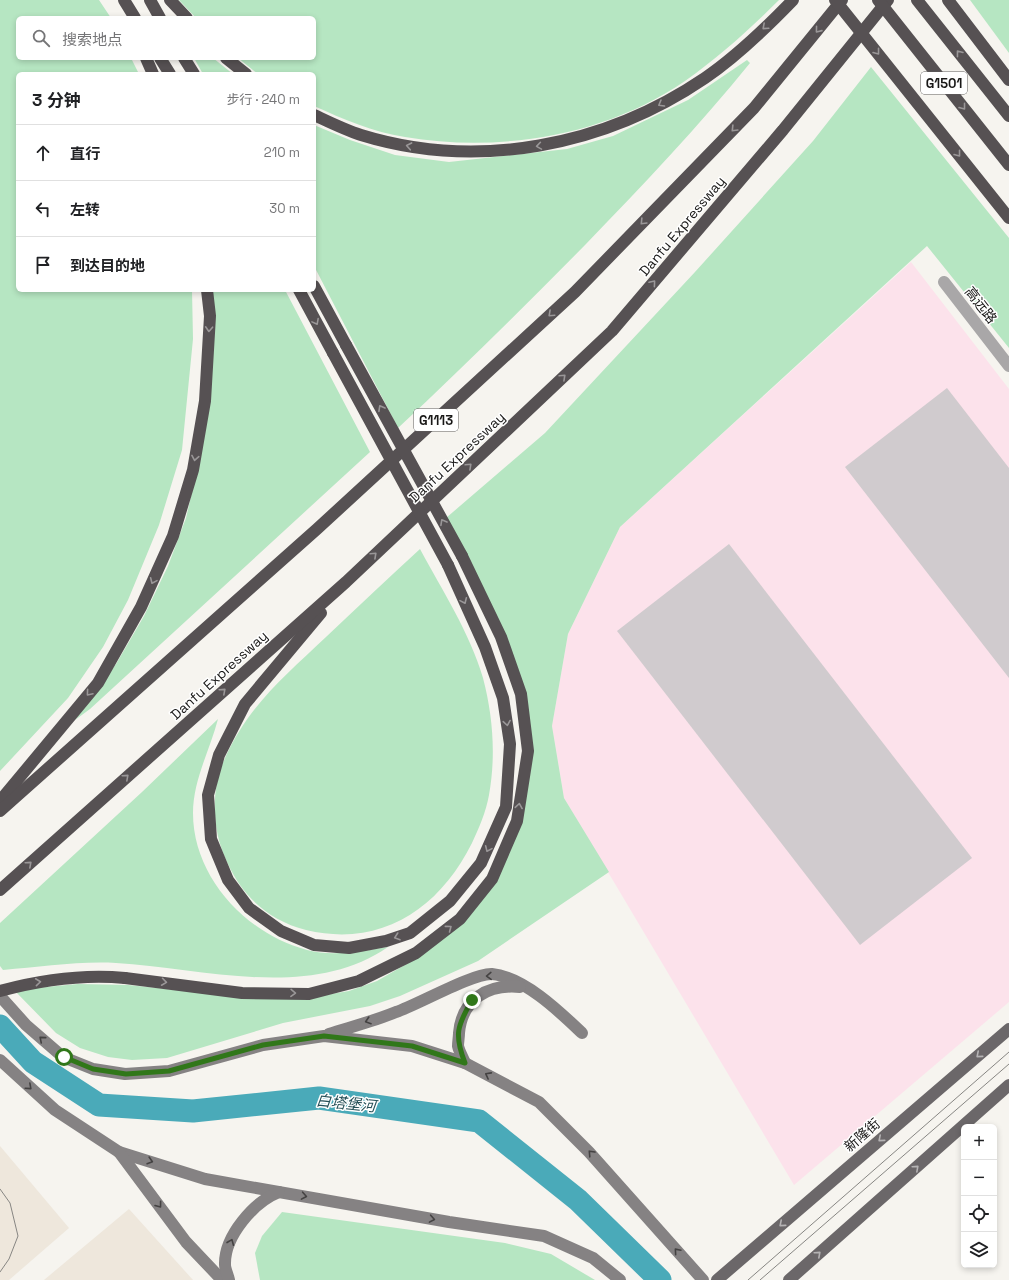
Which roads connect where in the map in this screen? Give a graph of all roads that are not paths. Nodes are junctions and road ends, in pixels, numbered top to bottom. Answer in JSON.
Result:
{"nodes":[{"id":1,"x":118,"y":0,"type":"edge"},
{"id":2,"x":124,"y":0,"type":"edge"},
{"id":3,"x":150,"y":0,"type":"edge"},
{"id":4,"x":170,"y":0,"type":"edge"},
{"id":5,"x":793,"y":0,"type":"edge"},
{"id":6,"x":835,"y":0,"type":"edge"},
{"id":7,"x":842,"y":0,"type":"edge"},
{"id":8,"x":878,"y":0,"type":"edge"},
{"id":9,"x":888,"y":0,"type":"edge"},
{"id":10,"x":916,"y":0,"type":"edge"},
{"id":11,"x":948,"y":0,"type":"edge"},
{"id":12,"x":127,"y":16,"type":"edge"},
{"id":13,"x":134,"y":16,"type":"edge"},
{"id":14,"x":159,"y":16,"type":"edge"},
{"id":15,"x":185,"y":16,"type":"edge"},
{"id":16,"x":147,"y":60,"type":"edge"},
{"id":17,"x":161,"y":60,"type":"edge"},
{"id":18,"x":185,"y":60,"type":"edge"},
{"id":19,"x":228,"y":60,"type":"edge"},
{"id":20,"x":152,"y":72,"type":"edge"},
{"id":21,"x":169,"y":72,"type":"edge"},
{"id":22,"x":193,"y":72,"type":"edge"},
{"id":23,"x":244,"y":72,"type":"edge"},
{"id":24,"x":1009,"y":80,"type":"edge"},
{"id":25,"x":316,"y":116,"type":"edge"},
{"id":26,"x":1009,"y":116,"type":"edge"},
{"id":27,"x":1009,"y":165,"type":"edge"},
{"id":28,"x":1009,"y":218,"type":"edge"},
{"id":29,"x":944,"y":282,"type":"dead end"},
{"id":30,"x":316,"y":290,"type":"edge"},
{"id":31,"x":207,"y":292,"type":"edge"},
{"id":32,"x":300,"y":292,"type":"edge"},
{"id":33,"x":1009,"y":366,"type":"edge"},
{"id":34,"x":346,"y":582,"type":"junction"},
{"id":35,"x":0,"y":801,"type":"edge"},
{"id":36,"x":0,"y":811,"type":"edge"},
{"id":37,"x":0,"y":890,"type":"edge"},
{"id":38,"x":526,"y":987,"type":"junction"},
{"id":39,"x":0,"y":991,"type":"edge"},
{"id":40,"x":0,"y":996,"type":"edge"},
{"id":41,"x":1009,"y":1029,"type":"edge"},
{"id":42,"x":582,"y":1033,"type":"dead end"},
{"id":43,"x":324,"y":1036,"type":"junction"},
{"id":44,"x":0,"y":1060,"type":"edge"},
{"id":45,"x":465,"y":1063,"type":"junction"},
{"id":46,"x":1009,"y":1085,"type":"edge"},
{"id":47,"x":120,"y":1152,"type":"junction"},
{"id":48,"x":279,"y":1192,"type":"junction"},
{"id":49,"x":222,"y":1280,"type":"edge"},
{"id":50,"x":229,"y":1280,"type":"edge"},
{"id":51,"x":620,"y":1280,"type":"edge"},
{"id":52,"x":702,"y":1280,"type":"edge"},
{"id":53,"x":718,"y":1280,"type":"edge"},
{"id":54,"x":789,"y":1280,"type":"edge"}],
"edges":[{"from":1,"to":12,"type":"highway"},
{"from":2,"to":13,"type":"highway"},
{"from":3,"to":14,"type":"highway"},
{"from":4,"to":15,"type":"highway"},
{"from":5,"to":25,"type":"highway","one_way":true},
{"from":6,"to":28,"type":"highway","one_way":true,"bridge":true},
{"from":7,"to":36,"type":"highway","name":"Danfu Expressway","number":"G1113","one_way":true},
{"from":8,"to":27,"type":"highway","number":"G1501","one_way":true,"bridge":true},
{"from":34,"to":9,"type":"highway","name":"Danfu Expressway","one_way":true},
{"from":26,"to":10,"type":"highway","one_way":true,"bridge":true},
{"from":11,"to":24,"type":"highway","bridge":true},
{"from":16,"to":20,"type":"highway"},
{"from":17,"to":21,"type":"highway"},
{"from":18,"to":22,"type":"highway"},
{"from":19,"to":23,"type":"highway"},
{"from":29,"to":33,"type":"street","name":"高远路"},
{"from":39,"to":30,"type":"highway","one_way":true,"bridge":true},
{"from":31,"to":35,"type":"highway","one_way":true},
{"from":32,"to":34,"type":"highway","one_way":true,"bridge":true},
{"from":37,"to":34,"type":"highway","name":"Danfu Expressway","one_way":true},
{"from":38,"to":42,"type":"main road"},
{"from":38,"to":43,"type":"main road","one_way":true},
{"from":38,"to":45,"type":"main road"},
{"from":43,"to":40,"type":"main road","one_way":true},
{"from":41,"to":53,"type":"main road","name":"新隆街","one_way":true},
{"from":43,"to":45,"type":"main road"},
{"from":44,"to":47,"type":"main road","one_way":true},
{"from":52,"to":45,"type":"main road","one_way":true},
{"from":54,"to":46,"type":"main road","one_way":true},
{"from":47,"to":48,"type":"main road","one_way":true},
{"from":47,"to":49,"type":"main road","one_way":true},
{"from":50,"to":48,"type":"main road","one_way":true},
{"from":48,"to":51,"type":"main road","one_way":true}]}
